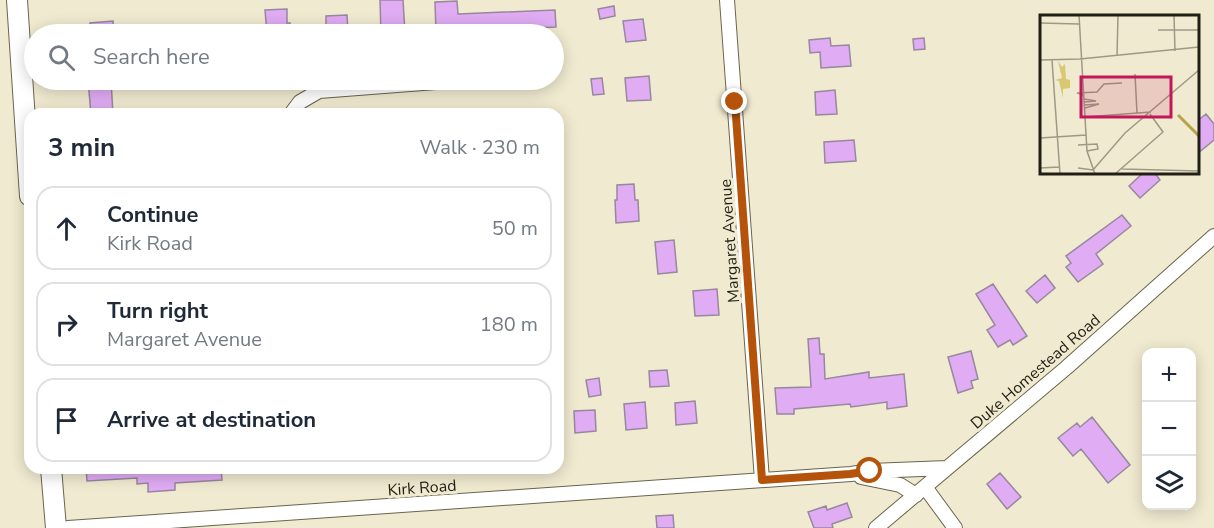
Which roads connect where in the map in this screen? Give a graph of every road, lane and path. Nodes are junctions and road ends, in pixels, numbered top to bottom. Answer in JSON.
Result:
{"nodes":[{"id":1,"x":17,"y":0,"type":"edge"},
{"id":2,"x":727,"y":0,"type":"edge"},
{"id":3,"x":332,"y":90,"type":"edge"},
{"id":4,"x":24,"y":108,"type":"edge"},
{"id":5,"x":296,"y":108,"type":"edge"},
{"id":6,"x":1214,"y":236,"type":"edge"},
{"id":7,"x":947,"y":468,"type":"junction"},
{"id":8,"x":52,"y":474,"type":"edge"},
{"id":9,"x":850,"y":474,"type":"junction"},
{"id":10,"x":762,"y":480,"type":"junction"},
{"id":11,"x":920,"y":491,"type":"junction"},
{"id":12,"x":56,"y":528,"type":"edge"},
{"id":13,"x":68,"y":528,"type":"edge"},
{"id":14,"x":876,"y":528,"type":"edge"},
{"id":15,"x":955,"y":528,"type":"edge"}],
"edges":[{"from":1,"to":4,"type":"main road"},
{"from":2,"to":10,"type":"street","name":"Margaret Avenue"},
{"from":3,"to":5,"type":"street"},
{"from":6,"to":7,"type":"street","name":"Duke Homestead Road"},
{"from":7,"to":9,"type":"street","name":"Kirk Road"},
{"from":7,"to":11,"type":"street","name":"Duke Homestead Road"},
{"from":8,"to":12,"type":"main road"},
{"from":9,"to":10,"type":"street","name":"Kirk Road"},
{"from":9,"to":11,"type":"street","name":"Kirk Road"},
{"from":10,"to":13,"type":"street","name":"Kirk Road"},
{"from":11,"to":14,"type":"street","name":"Duke Homestead Road"},
{"from":11,"to":15,"type":"street"}]}
